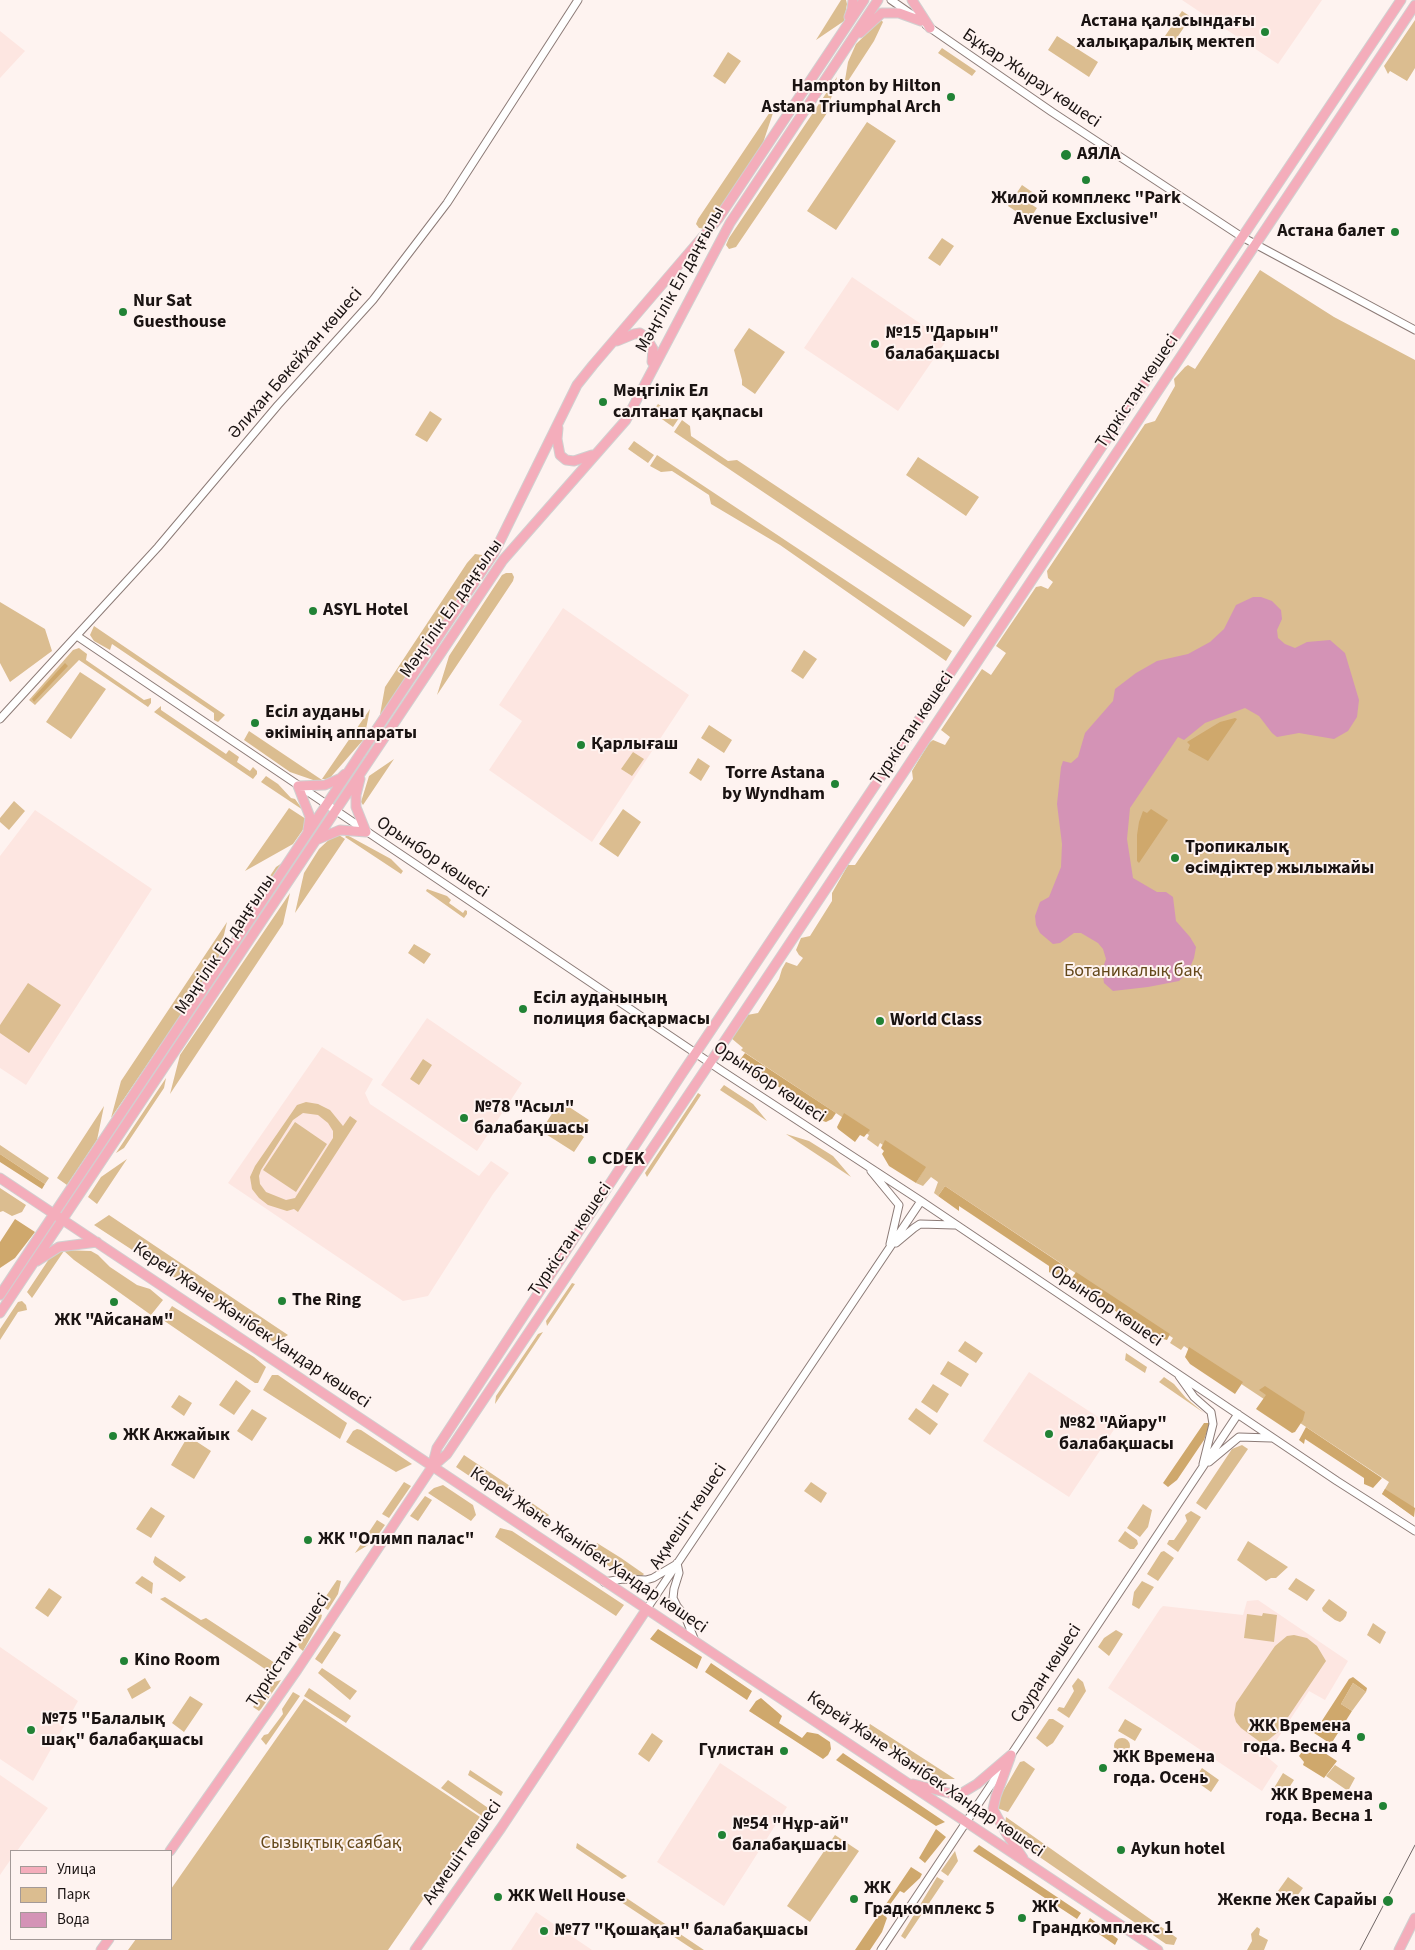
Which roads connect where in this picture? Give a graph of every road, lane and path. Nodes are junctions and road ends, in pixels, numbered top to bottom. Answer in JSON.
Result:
{"nodes":[{"id":1,"x":578,"y":0,"type":"edge"},
{"id":2,"x":853,"y":0,"type":"edge"},
{"id":3,"x":864,"y":0,"type":"edge"},
{"id":4,"x":878,"y":0,"type":"edge"},
{"id":5,"x":892,"y":0,"type":"edge"},
{"id":6,"x":912,"y":0,"type":"edge"},
{"id":7,"x":1401,"y":0,"type":"edge"},
{"id":8,"x":1414,"y":8,"type":"edge"},
{"id":9,"x":1389,"y":17,"type":"junction"},
{"id":10,"x":920,"y":21,"type":"junction"},
{"id":11,"x":930,"y":28,"type":"junction"},
{"id":12,"x":842,"y":32,"type":"junction"},
{"id":13,"x":1396,"y":34,"type":"junction"},
{"id":14,"x":849,"y":44,"type":"junction"},
{"id":15,"x":1242,"y":236,"type":"junction"},
{"id":16,"x":1256,"y":244,"type":"junction"},
{"id":17,"x":1415,"y":330,"type":"edge"},
{"id":18,"x":598,"y":359,"type":"junction"},
{"id":19,"x":651,"y":370,"type":"junction"},
{"id":20,"x":558,"y":423,"type":"junction"},
{"id":21,"x":596,"y":453,"type":"junction"},
{"id":22,"x":985,"y":620,"type":"junction"},
{"id":23,"x":995,"y":635,"type":"junction"},
{"id":24,"x":77,"y":636,"type":"junction"},
{"id":25,"x":958,"y":661,"type":"junction"},
{"id":26,"x":968,"y":676,"type":"junction"},
{"id":27,"x":0,"y":719,"type":"edge"},
{"id":28,"x":352,"y":767,"type":"junction"},
{"id":29,"x":362,"y":772,"type":"junction"},
{"id":30,"x":298,"y":786,"type":"junction"},
{"id":31,"x":326,"y":805,"type":"junction"},
{"id":32,"x":336,"y":811,"type":"junction"},
{"id":33,"x":366,"y":832,"type":"junction"},
{"id":34,"x":307,"y":834,"type":"junction"},
{"id":35,"x":841,"y":835,"type":"junction"},
{"id":36,"x":316,"y":840,"type":"junction"},
{"id":37,"x":856,"y":843,"type":"junction"},
{"id":38,"x":813,"y":877,"type":"junction"},
{"id":39,"x":829,"y":884,"type":"junction"},
{"id":40,"x":696,"y":1052,"type":"junction"},
{"id":41,"x":710,"y":1062,"type":"junction"},
{"id":42,"x":867,"y":1166,"type":"junction"},
{"id":43,"x":0,"y":1178,"type":"edge"},
{"id":44,"x":921,"y":1201,"type":"junction"},
{"id":45,"x":54,"y":1214,"type":"junction"},
{"id":46,"x":63,"y":1220,"type":"junction"},
{"id":47,"x":955,"y":1225,"type":"junction"},
{"id":48,"x":97,"y":1242,"type":"junction"},
{"id":49,"x":888,"y":1250,"type":"junction"},
{"id":50,"x":33,"y":1264,"type":"junction"},
{"id":51,"x":0,"y":1295,"type":"edge"},
{"id":52,"x":0,"y":1313,"type":"edge"},
{"id":53,"x":1174,"y":1370,"type":"junction"},
{"id":54,"x":1238,"y":1414,"type":"junction"},
{"id":55,"x":1274,"y":1438,"type":"junction"},
{"id":56,"x":432,"y":1467,"type":"junction"},
{"id":57,"x":1202,"y":1470,"type":"junction"},
{"id":58,"x":1415,"y":1532,"type":"edge"},
{"id":59,"x":677,"y":1564,"type":"junction"},
{"id":60,"x":604,"y":1582,"type":"junction"},
{"id":61,"x":646,"y":1610,"type":"junction"},
{"id":62,"x":696,"y":1643,"type":"junction"},
{"id":63,"x":1011,"y":1755,"type":"junction"},
{"id":64,"x":905,"y":1782,"type":"junction"},
{"id":65,"x":966,"y":1822,"type":"junction"},
{"id":66,"x":171,"y":1850,"type":"edge"},
{"id":67,"x":1026,"y":1862,"type":"junction"},
{"id":68,"x":1415,"y":1918,"type":"edge"},
{"id":69,"x":415,"y":1950,"type":"edge"},
{"id":70,"x":881,"y":1950,"type":"edge"},
{"id":71,"x":1158,"y":1950,"type":"edge"},
{"id":72,"x":1398,"y":1950,"type":"edge"}],
"edges":[{"from":1,"to":24,"type":"street","name":"Әлихан Бөкейхан көшесі"},
{"from":2,"to":12,"type":"main road"},
{"from":3,"to":12,"type":"main road","name":"Мәңгілік Ел даңғылы"},
{"from":4,"to":14,"type":"main road","name":"Мәңгілік Ел даңғылы"},
{"from":5,"to":10,"type":"street","name":"Бұқар Жырау көшесі"},
{"from":6,"to":11,"type":"main road"},
{"from":7,"to":8,"type":"main road"},
{"from":7,"to":9,"type":"main road","name":"Түркістан көшесі"},
{"from":8,"to":13,"type":"main road","name":"Түркістан көшесі"},
{"from":9,"to":13,"type":"main road"},
{"from":9,"to":15,"type":"main road","name":"Түркістан көшесі"},
{"from":10,"to":11,"type":"street","name":"Бұқар Жырау көшесі"},
{"from":10,"to":14,"type":"main road"},
{"from":11,"to":15,"type":"street","name":"Бұқар Жырау көшесі"},
{"from":12,"to":18,"type":"main road","name":"Мәңгілік Ел даңғылы"},
{"from":13,"to":16,"type":"main road","name":"Түркістан көшесі"},
{"from":14,"to":19,"type":"main road","name":"Мәңгілік Ел даңғылы"},
{"from":15,"to":16,"type":"street","name":"Бұқар Жырау көшесі"},
{"from":15,"to":22,"type":"main road","name":"Түркістан көшесі"},
{"from":16,"to":17,"type":"street","name":"Бұқар Жырау көшесі"},
{"from":16,"to":23,"type":"main road","name":"Түркістан көшесі"},
{"from":18,"to":19,"type":"main road"},
{"from":18,"to":20,"type":"main road","name":"Мәңгілік Ел даңғылы"},
{"from":19,"to":21,"type":"main road","name":"Мәңгілік Ел даңғылы"},
{"from":20,"to":21,"type":"main road"},
{"from":20,"to":28,"type":"main road","name":"Мәңгілік Ел даңғылы"},
{"from":21,"to":29,"type":"main road","name":"Мәңгілік Ел даңғылы"},
{"from":22,"to":23,"type":"main road"},
{"from":22,"to":25,"type":"main road","name":"Түркістан көшесі"},
{"from":23,"to":26,"type":"main road","name":"Түркістан көшесі"},
{"from":24,"to":27,"type":"street","name":"Әлихан Бөкейхан көшесі"},
{"from":24,"to":30,"type":"street","name":"Орынбор көшесі"},
{"from":25,"to":26,"type":"main road"},
{"from":25,"to":35,"type":"main road","name":"Түркістан көшесі"},
{"from":26,"to":37,"type":"main road","name":"Түркістан көшесі"},
{"from":28,"to":30,"type":"main road"},
{"from":28,"to":31,"type":"main road","name":"Мәңгілік Ел даңғылы"},
{"from":29,"to":32,"type":"main road","name":"Мәңгілік Ел даңғылы"},
{"from":29,"to":33,"type":"main road"},
{"from":30,"to":31,"type":"street","name":"Орынбор көшесі"},
{"from":30,"to":34,"type":"main road"},
{"from":31,"to":32,"type":"street","name":"Орынбор көшесі"},
{"from":31,"to":34,"type":"main road","name":"Мәңгілік Ел даңғылы"},
{"from":32,"to":33,"type":"street","name":"Орынбор көшесі"},
{"from":32,"to":36,"type":"main road","name":"Мәңгілік Ел даңғылы"},
{"from":33,"to":36,"type":"main road"},
{"from":33,"to":40,"type":"street","name":"Орынбор көшесі"},
{"from":34,"to":45,"type":"main road","name":"Мәңгілік Ел даңғылы"},
{"from":35,"to":37,"type":"main road"},
{"from":35,"to":38,"type":"main road","name":"Түркістан көшесі"},
{"from":36,"to":46,"type":"main road","name":"Мәңгілік Ел даңғылы"},
{"from":37,"to":39,"type":"main road","name":"Түркістан көшесі"},
{"from":38,"to":39,"type":"main road"},
{"from":38,"to":40,"type":"main road","name":"Түркістан көшесі"},
{"from":39,"to":41,"type":"main road","name":"Түркістан көшесі"},
{"from":40,"to":41,"type":"street","name":"Орынбор көшесі"},
{"from":40,"to":56,"type":"main road","name":"Түркістан көшесі"},
{"from":41,"to":42,"type":"street","name":"Орынбор көшесі"},
{"from":41,"to":56,"type":"main road","name":"Түркістан көшесі"},
{"from":42,"to":44,"type":"street","name":"Орынбор көшесі"},
{"from":42,"to":49,"type":"street"},
{"from":43,"to":45,"type":"main road","name":"Керей Және Жәнібек Хандар көшесі"},
{"from":44,"to":47,"type":"street","name":"Орынбор көшесі"},
{"from":44,"to":49,"type":"street","name":"Ақмешіт көшесі"},
{"from":45,"to":46,"type":"main road","name":"Керей Және Жәнібек Хандар көшесі"},
{"from":45,"to":51,"type":"main road","name":"Мәңгілік Ел даңғылы"},
{"from":46,"to":48,"type":"main road","name":"Керей Және Жәнібек Хандар көшесі"},
{"from":46,"to":50,"type":"main road","name":"Мәңгілік Ел даңғылы"},
{"from":47,"to":49,"type":"street"},
{"from":47,"to":53,"type":"street","name":"Орынбор көшесі"},
{"from":48,"to":50,"type":"main road"},
{"from":48,"to":56,"type":"main road","name":"Керей Және Жәнібек Хандар көшесі"},
{"from":49,"to":59,"type":"street","name":"Ақмешіт көшесі"},
{"from":50,"to":52,"type":"main road","name":"Мәңгілік Ел даңғылы"},
{"from":53,"to":54,"type":"street","name":"Орынбор көшесі"},
{"from":53,"to":57,"type":"street"},
{"from":54,"to":55,"type":"street","name":"Орынбор көшесі"},
{"from":54,"to":57,"type":"street","name":"Сауран көшесі"},
{"from":55,"to":57,"type":"street"},
{"from":55,"to":58,"type":"street","name":"Орынбор көшесі"},
{"from":56,"to":60,"type":"main road","name":"Керей Және Жәнібек Хандар көшесі"},
{"from":56,"to":66,"type":"main road","name":"Түркістан көшесі"},
{"from":57,"to":63,"type":"street","name":"Сауран көшесі"},
{"from":59,"to":60,"type":"street"},
{"from":59,"to":61,"type":"street","name":"Ақмешіт көшесі"},
{"from":59,"to":62,"type":"street"},
{"from":60,"to":61,"type":"main road","name":"Керей Және Жәнібек Хандар көшесі"},
{"from":61,"to":62,"type":"main road","name":"Керей Және Жәнібек Хандар көшесі"},
{"from":61,"to":69,"type":"main road","name":"Ақмешіт көшесі"},
{"from":62,"to":64,"type":"main road","name":"Керей Және Жәнібек Хандар көшесі"},
{"from":63,"to":64,"type":"main road"},
{"from":63,"to":65,"type":"street","name":"Сауран көшесі"},
{"from":63,"to":67,"type":"main road"},
{"from":64,"to":65,"type":"main road","name":"Керей Және Жәнібек Хандар көшесі"},
{"from":65,"to":67,"type":"main road","name":"Керей Және Жәнібек Хандар көшесі"},
{"from":65,"to":70,"type":"street","name":"Сауран көшесі"},
{"from":67,"to":71,"type":"main road","name":"Керей Және Жәнібек Хандар көшесі"},
{"from":68,"to":72,"type":"main road"}]}
